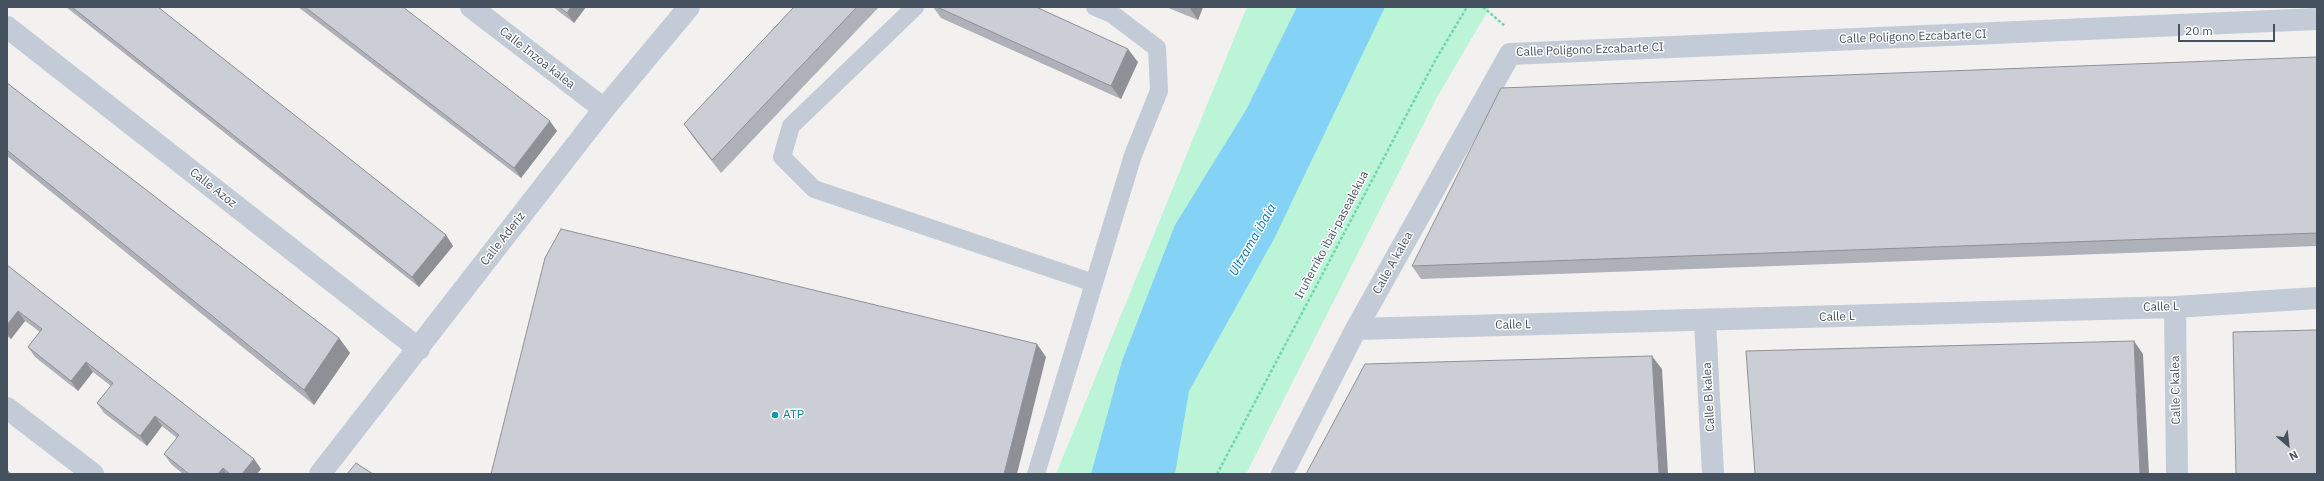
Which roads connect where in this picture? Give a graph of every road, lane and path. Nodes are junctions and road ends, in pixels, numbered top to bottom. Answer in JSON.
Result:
{"nodes":[{"id":1,"x":471,"y":7,"type":"edge"},
{"id":2,"x":689,"y":7,"type":"edge"},
{"id":3,"x":915,"y":7,"type":"edge"},
{"id":4,"x":1095,"y":7,"type":"edge"},
{"id":5,"x":1467,"y":7,"type":"edge"},
{"id":6,"x":2317,"y":19,"type":"edge"},
{"id":7,"x":7,"y":27,"type":"edge"},
{"id":8,"x":1510,"y":54,"type":"joint"},
{"id":9,"x":604,"y":109,"type":"junction"},
{"id":10,"x":1094,"y":283,"type":"junction"},
{"id":11,"x":2317,"y":298,"type":"edge"},
{"id":12,"x":2175,"y":307,"type":"junction"},
{"id":13,"x":1705,"y":321,"type":"junction"},
{"id":14,"x":1356,"y":329,"type":"junction"},
{"id":15,"x":419,"y":350,"type":"junction"},
{"id":16,"x":7,"y":408,"type":"edge"},
{"id":17,"x":93,"y":474,"type":"edge"},
{"id":18,"x":320,"y":474,"type":"edge"},
{"id":19,"x":1036,"y":474,"type":"edge"},
{"id":20,"x":1217,"y":474,"type":"edge"},
{"id":21,"x":1282,"y":474,"type":"edge"},
{"id":22,"x":1713,"y":474,"type":"edge"},
{"id":23,"x":2177,"y":474,"type":"edge"}],
"edges":[{"from":1,"to":9,"type":"street","name":"Calle Inzoa kalea"},
{"from":2,"to":9,"type":"street","name":"Calle Aderiz"},
{"from":3,"to":10,"type":"lane"},
{"from":4,"to":10,"type":"lane"},
{"from":5,"to":20,"type":"path","name":"Iruñerriko ibai-pasealekua"},
{"from":6,"to":8,"type":"street","name":"Calle Polígono Ezcabarte CI"},
{"from":7,"to":15,"type":"street","name":"Calle Azoz"},
{"from":8,"to":14,"type":"street","name":"Calle A kalea"},
{"from":9,"to":15,"type":"street","name":"Calle Aderiz"},
{"from":10,"to":19,"type":"lane"},
{"from":11,"to":12,"type":"street","name":"Calle L"},
{"from":12,"to":13,"type":"street","name":"Calle L"},
{"from":12,"to":23,"type":"street","name":"Calle C kalea"},
{"from":13,"to":14,"type":"street","name":"Calle L"},
{"from":13,"to":22,"type":"street","name":"Calle B kalea"},
{"from":14,"to":21,"type":"street","name":"Calle A kalea"},
{"from":15,"to":18,"type":"street","name":"Calle Aderiz"},
{"from":16,"to":17,"type":"street"}]}
